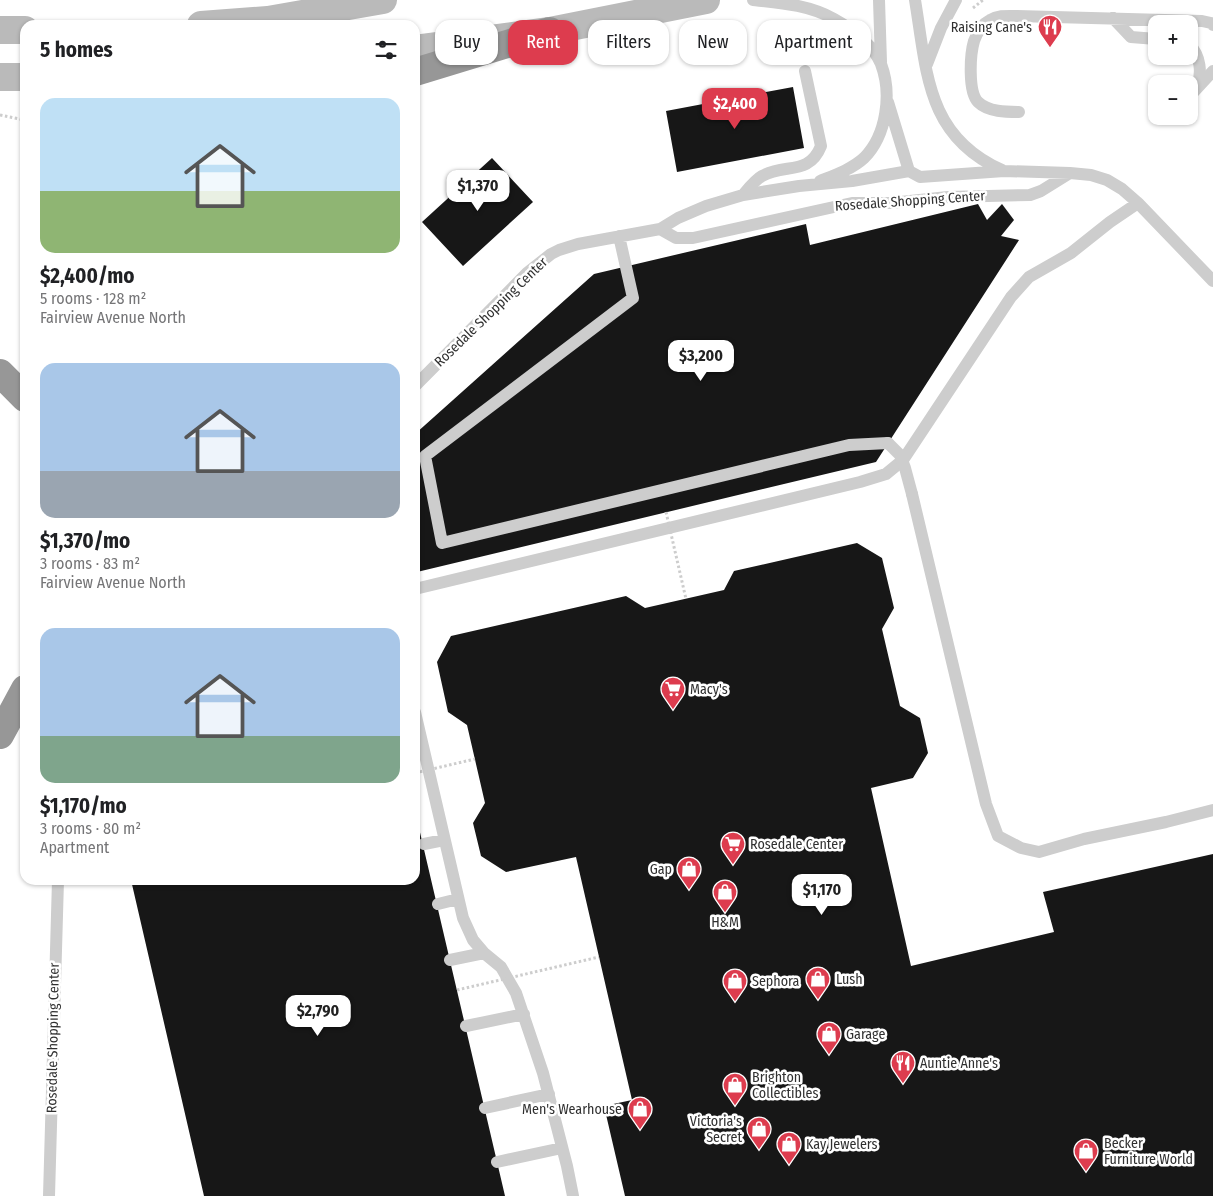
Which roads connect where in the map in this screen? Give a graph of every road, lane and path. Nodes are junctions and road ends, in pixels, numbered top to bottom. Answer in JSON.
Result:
{"nodes":[{"id":1,"x":384,"y":0,"type":"edge"},
{"id":2,"x":706,"y":0,"type":"edge"},
{"id":3,"x":753,"y":0,"type":"edge"},
{"id":4,"x":878,"y":0,"type":"edge"},
{"id":5,"x":915,"y":0,"type":"edge"},
{"id":6,"x":956,"y":0,"type":"edge"},
{"id":7,"x":301,"y":13,"type":"edge"},
{"id":8,"x":268,"y":15,"type":"edge"},
{"id":9,"x":1114,"y":18,"type":"junction"},
{"id":10,"x":234,"y":20,"type":"edge"},
{"id":11,"x":578,"y":25,"type":"edge"},
{"id":12,"x":1213,"y":25,"type":"edge"},
{"id":13,"x":0,"y":30,"type":"edge"},
{"id":14,"x":20,"y":30,"type":"edge"},
{"id":15,"x":508,"y":37,"type":"edge"},
{"id":16,"x":1148,"y":38,"type":"edge"},
{"id":17,"x":508,"y":44,"type":"edge"},
{"id":18,"x":420,"y":48,"type":"edge"},
{"id":19,"x":1198,"y":58,"type":"edge"},
{"id":20,"x":881,"y":65,"type":"junction"},
{"id":21,"x":926,"y":66,"type":"junction"},
{"id":22,"x":420,"y":70,"type":"edge"},
{"id":23,"x":805,"y":71,"type":"dead end"},
{"id":24,"x":1213,"y":71,"type":"edge"},
{"id":25,"x":20,"y":77,"type":"edge"},
{"id":26,"x":0,"y":78,"type":"edge"},
{"id":27,"x":1198,"y":80,"type":"edge"},
{"id":28,"x":1198,"y":88,"type":"edge"},
{"id":29,"x":888,"y":100,"type":"junction"},
{"id":30,"x":1020,"y":112,"type":"dead end"},
{"id":31,"x":0,"y":116,"type":"edge"},
{"id":32,"x":20,"y":119,"type":"edge"},
{"id":33,"x":909,"y":171,"type":"junction"},
{"id":34,"x":1004,"y":172,"type":"junction"},
{"id":35,"x":1070,"y":173,"type":"junction"},
{"id":36,"x":811,"y":184,"type":"junction"},
{"id":37,"x":743,"y":195,"type":"junction"},
{"id":38,"x":1138,"y":203,"type":"junction"},
{"id":39,"x":660,"y":229,"type":"junction"},
{"id":40,"x":619,"y":236,"type":"junction"},
{"id":41,"x":1213,"y":281,"type":"edge"},
{"id":42,"x":0,"y":372,"type":"edge"},
{"id":43,"x":420,"y":381,"type":"edge"},
{"id":44,"x":20,"y":393,"type":"edge"},
{"id":45,"x":666,"y":512,"type":"dead end"},
{"id":46,"x":420,"y":588,"type":"edge"},
{"id":47,"x":686,"y":599,"type":"dead end"},
{"id":48,"x":20,"y":698,"type":"edge"},
{"id":49,"x":0,"y":735,"type":"edge"},
{"id":50,"x":420,"y":737,"type":"edge"},
{"id":51,"x":475,"y":759,"type":"dead end"},
{"id":52,"x":420,"y":772,"type":"edge"},
{"id":53,"x":1213,"y":810,"type":"edge"},
{"id":54,"x":444,"y":840,"type":"junction"},
{"id":55,"x":424,"y":844,"type":"dead end"},
{"id":56,"x":58,"y":885,"type":"edge"},
{"id":57,"x":458,"y":899,"type":"junction"},
{"id":58,"x":438,"y":904,"type":"dead end"},
{"id":59,"x":484,"y":953,"type":"junction"},
{"id":60,"x":599,"y":956,"type":"dead end"},
{"id":61,"x":450,"y":960,"type":"dead end"},
{"id":62,"x":457,"y":990,"type":"dead end"},
{"id":63,"x":524,"y":1014,"type":"junction"},
{"id":64,"x":466,"y":1026,"type":"dead end"},
{"id":65,"x":549,"y":1094,"type":"junction"},
{"id":66,"x":485,"y":1108,"type":"dead end"},
{"id":67,"x":562,"y":1148,"type":"junction"},
{"id":68,"x":497,"y":1162,"type":"dead end"},
{"id":69,"x":49,"y":1196,"type":"edge"},
{"id":70,"x":573,"y":1196,"type":"edge"}],
"edges":[{"from":1,"to":7,"type":"street"},
{"from":2,"to":11,"type":"street"},
{"from":3,"to":20,"type":"lane"},
{"from":4,"to":20,"type":"lane"},
{"from":5,"to":21,"type":"lane"},
{"from":6,"to":21,"type":"lane"},
{"from":7,"to":8,"type":"street"},
{"from":8,"to":10,"type":"street"},
{"from":9,"to":12,"type":"lane"},
{"from":9,"to":16,"type":"lane"},
{"from":9,"to":30,"type":"lane"},
{"from":13,"to":14,"type":"street"},
{"from":15,"to":18,"type":"street"},
{"from":17,"to":22,"type":"highway"},
{"from":19,"to":27,"type":"lane"},
{"from":20,"to":29,"type":"lane"},
{"from":21,"to":34,"type":"lane"},
{"from":23,"to":37,"type":"lane"},
{"from":24,"to":28,"type":"lane"},
{"from":25,"to":26,"type":"street"},
{"from":29,"to":33,"type":"lane"},
{"from":29,"to":36,"type":"lane"},
{"from":31,"to":32,"type":"path"},
{"from":33,"to":34,"type":"lane","name":"Rosedale Shopping Center"},
{"from":33,"to":36,"type":"lane","name":"Rosedale Shopping Center"},
{"from":34,"to":35,"type":"lane","name":"Rosedale Shopping Center"},
{"from":35,"to":38,"type":"lane","name":"Rosedale Shopping Center"},
{"from":35,"to":39,"type":"lane","name":"Rosedale Shopping Center"},
{"from":36,"to":37,"type":"lane","name":"Rosedale Shopping Center"},
{"from":37,"to":39,"type":"lane","name":"Rosedale Shopping Center"},
{"from":38,"to":41,"type":"lane","name":"Rosedale Shopping Center"},
{"from":38,"to":46,"type":"lane"},
{"from":39,"to":40,"type":"lane","name":"Rosedale Shopping Center"},
{"from":40,"to":43,"type":"lane","name":"Rosedale Shopping Center"},
{"from":40,"to":53,"type":"lane","bridge":true},
{"from":42,"to":44,"type":"highway"},
{"from":45,"to":47,"type":"path","bridge":true},
{"from":48,"to":49,"type":"highway"},
{"from":50,"to":54,"type":"lane"},
{"from":51,"to":52,"type":"path","bridge":true},
{"from":54,"to":55,"type":"lane"},
{"from":54,"to":57,"type":"lane"},
{"from":56,"to":69,"type":"lane","name":"Rosedale Shopping Center"},
{"from":57,"to":58,"type":"lane"},
{"from":57,"to":59,"type":"lane"},
{"from":59,"to":61,"type":"lane"},
{"from":59,"to":63,"type":"lane"},
{"from":60,"to":62,"type":"path","bridge":true},
{"from":63,"to":64,"type":"lane"},
{"from":63,"to":65,"type":"lane"},
{"from":65,"to":66,"type":"lane"},
{"from":65,"to":67,"type":"lane"},
{"from":67,"to":68,"type":"lane"},
{"from":67,"to":70,"type":"lane"}]}
